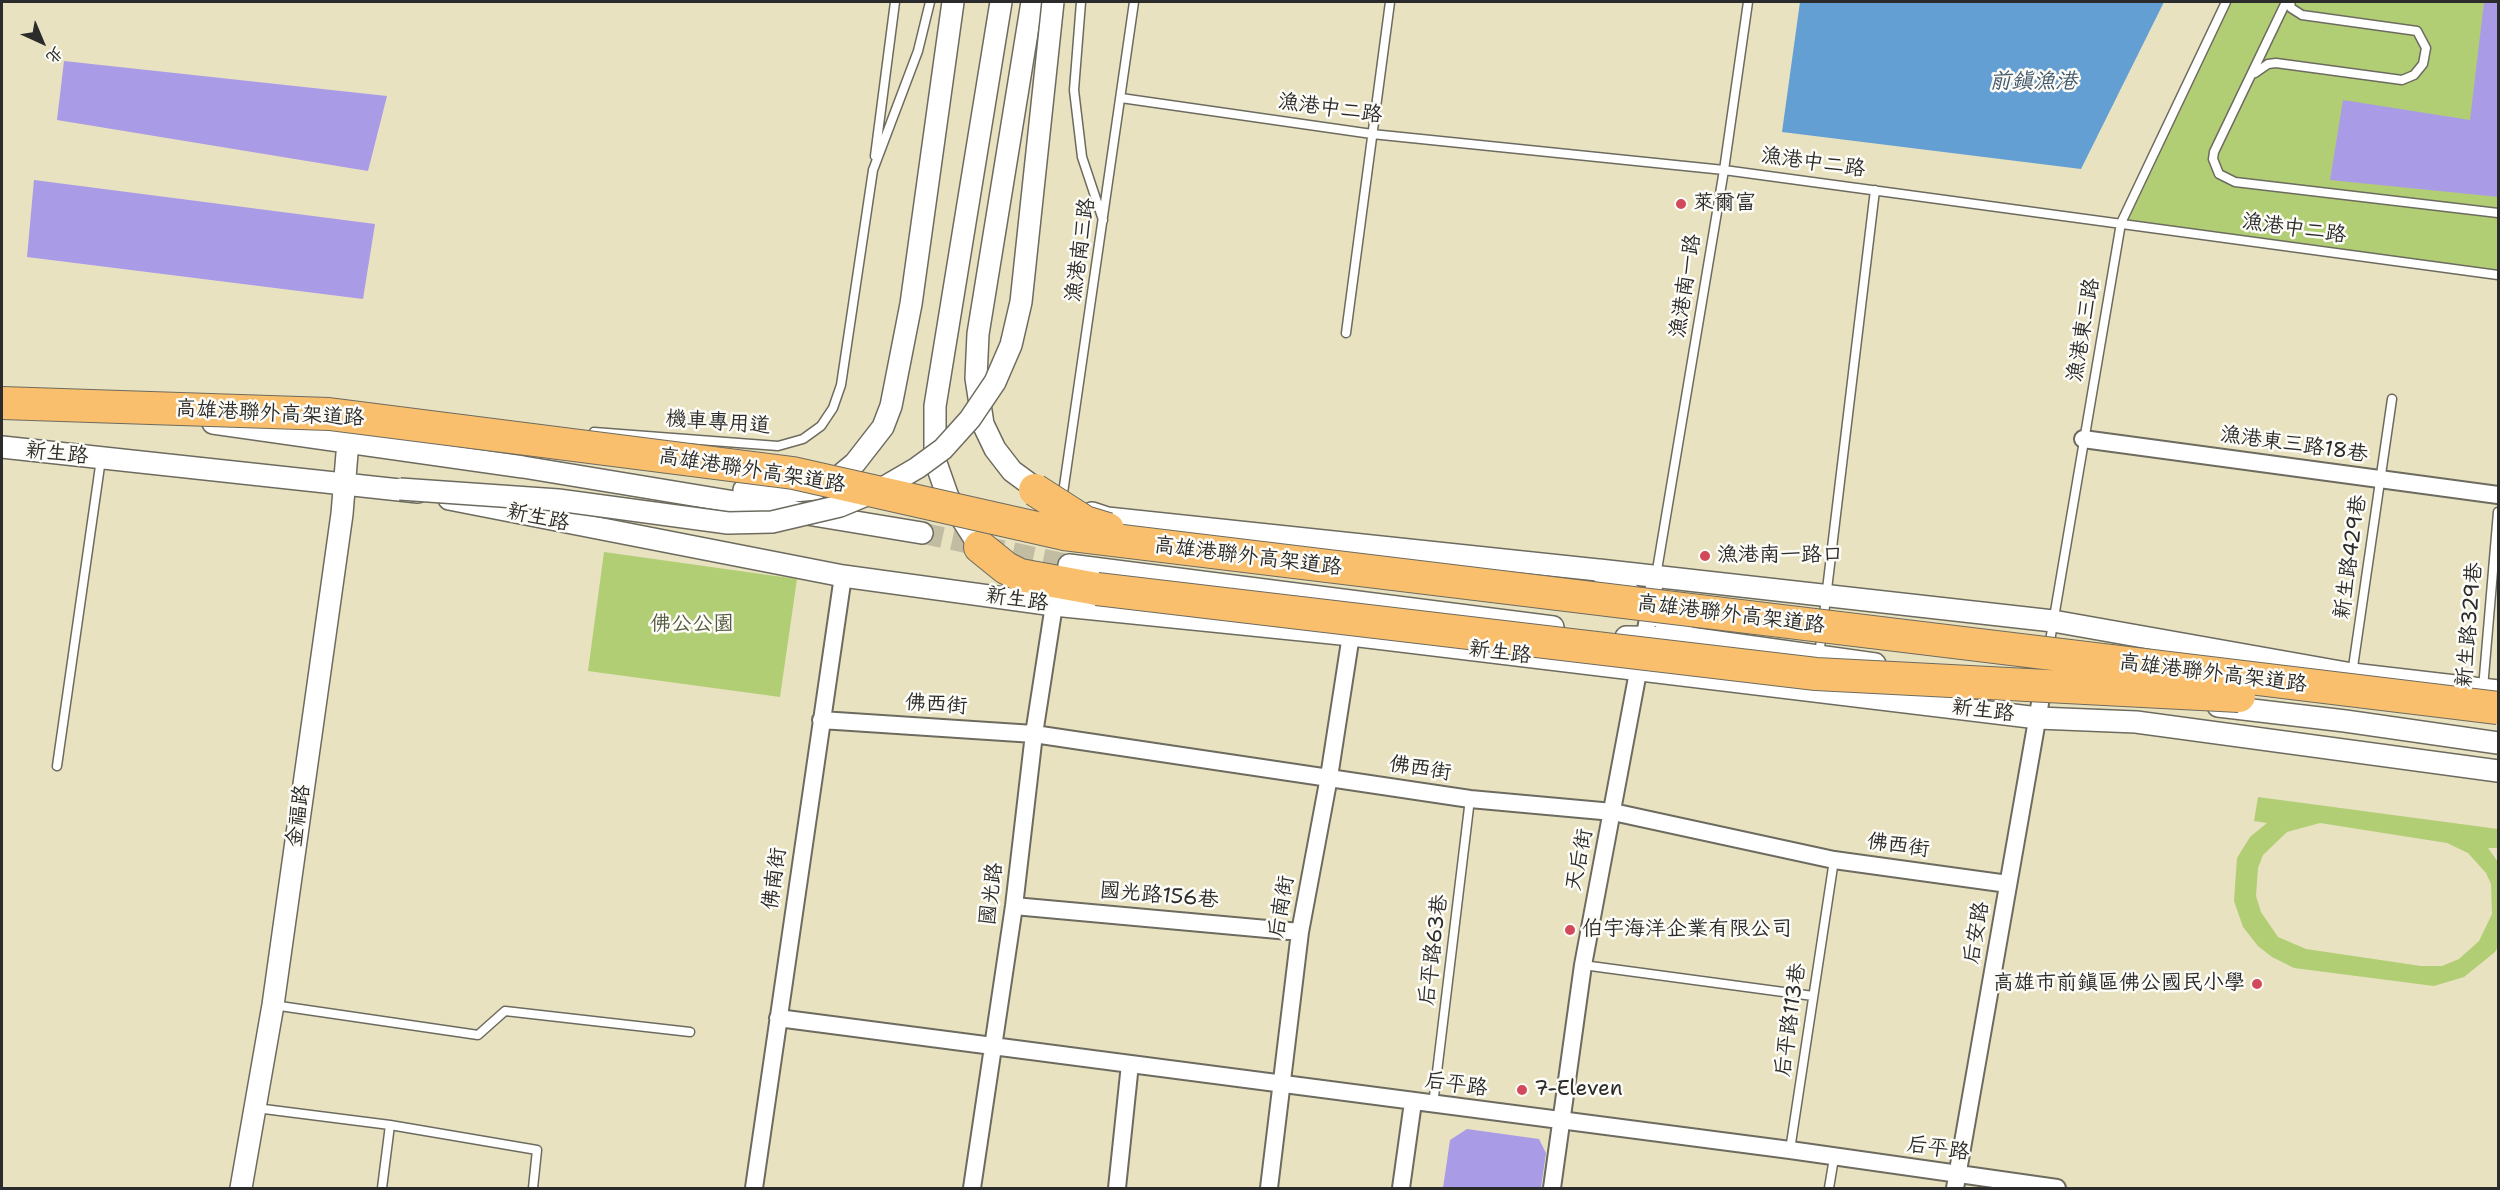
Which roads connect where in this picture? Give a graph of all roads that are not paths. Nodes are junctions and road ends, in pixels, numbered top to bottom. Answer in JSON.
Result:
{"nodes":[{"id":1,"x":895,"y":2,"type":"edge"},
{"id":2,"x":930,"y":2,"type":"edge"},
{"id":3,"x":953,"y":2,"type":"edge"},
{"id":4,"x":1001,"y":2,"type":"edge"},
{"id":5,"x":1032,"y":2,"type":"edge"},
{"id":6,"x":1053,"y":2,"type":"edge"},
{"id":7,"x":1081,"y":2,"type":"edge"},
{"id":8,"x":1134,"y":2,"type":"edge"},
{"id":9,"x":1390,"y":2,"type":"edge"},
{"id":10,"x":1748,"y":2,"type":"edge"},
{"id":11,"x":2226,"y":2,"type":"edge"},
{"id":12,"x":2288,"y":2,"type":"edge"},
{"id":13,"x":2253,"y":75,"type":"junction"},
{"id":14,"x":1121,"y":98,"type":"junction"},
{"id":15,"x":1372,"y":134,"type":"junction"},
{"id":16,"x":873,"y":170,"type":"junction"},
{"id":17,"x":1724,"y":170,"type":"junction"},
{"id":18,"x":1875,"y":190,"type":"junction"},
{"id":19,"x":2499,"y":213,"type":"edge"},
{"id":20,"x":2121,"y":223,"type":"junction"},
{"id":21,"x":1104,"y":224,"type":"junction"},
{"id":22,"x":2499,"y":275,"type":"edge"},
{"id":23,"x":1346,"y":333,"type":"dead end"},
{"id":24,"x":2,"y":394,"type":"edge"},
{"id":25,"x":2392,"y":399,"type":"dead end"},
{"id":26,"x":2,"y":403,"type":"edge"},
{"id":27,"x":2,"y":423,"type":"edge"},
{"id":28,"x":499,"y":425,"type":"dead end"},
{"id":29,"x":580,"y":431,"type":"dead end"},
{"id":30,"x":394,"y":434,"type":"dead end"},
{"id":31,"x":383,"y":436,"type":"dead end"},
{"id":32,"x":2083,"y":439,"type":"junction"},
{"id":33,"x":348,"y":441,"type":"junction"},
{"id":34,"x":2,"y":447,"type":"edge"},
{"id":35,"x":101,"y":459,"type":"junction"},
{"id":36,"x":523,"y":467,"type":"junction"},
{"id":37,"x":2380,"y":480,"type":"junction"},
{"id":38,"x":344,"y":485,"type":"junction"},
{"id":39,"x":400,"y":489,"type":"junction"},
{"id":40,"x":2499,"y":495,"type":"edge"},
{"id":41,"x":1048,"y":497,"type":"junction"},
{"id":42,"x":2499,"y":512,"type":"edge"},
{"id":43,"x":922,"y":533,"type":"tunnel mouth"},
{"id":44,"x":980,"y":547,"type":"junction"},
{"id":45,"x":1069,"y":566,"type":"tunnel mouth"},
{"id":46,"x":1598,"y":570,"type":"junction"},
{"id":47,"x":843,"y":576,"type":"junction"},
{"id":48,"x":1656,"y":576,"type":"junction"},
{"id":49,"x":1827,"y":596,"type":"junction"},
{"id":50,"x":1054,"y":605,"type":"junction"},
{"id":51,"x":1651,"y":609,"type":"junction"},
{"id":52,"x":2053,"y":621,"type":"junction"},
{"id":53,"x":1351,"y":635,"type":"junction"},
{"id":54,"x":1689,"y":638,"type":"junction"},
{"id":55,"x":1645,"y":639,"type":"junction"},
{"id":56,"x":1819,"y":656,"type":"junction"},
{"id":57,"x":2046,"y":664,"type":"dead end"},
{"id":58,"x":1640,"y":670,"type":"junction"},
{"id":59,"x":2352,"y":674,"type":"junction"},
{"id":60,"x":2044,"y":680,"type":"junction"},
{"id":61,"x":2289,"y":691,"type":"junction"},
{"id":62,"x":2348,"y":697,"type":"dead end"},
{"id":63,"x":2038,"y":718,"type":"junction"},
{"id":64,"x":2489,"y":718,"type":"edge"},
{"id":65,"x":821,"y":720,"type":"junction"},
{"id":66,"x":1034,"y":734,"type":"junction"},
{"id":67,"x":57,"y":766,"type":"dead end"},
{"id":68,"x":2499,"y":771,"type":"edge"},
{"id":69,"x":1329,"y":777,"type":"junction"},
{"id":70,"x":2499,"y":781,"type":"edge"},
{"id":71,"x":1470,"y":799,"type":"junction"},
{"id":72,"x":1613,"y":812,"type":"junction"},
{"id":73,"x":1834,"y":860,"type":"junction"},
{"id":74,"x":2008,"y":884,"type":"junction"},
{"id":75,"x":1014,"y":906,"type":"junction"},
{"id":76,"x":1300,"y":932,"type":"junction"},
{"id":77,"x":1582,"y":965,"type":"junction"},
{"id":78,"x":1812,"y":996,"type":"junction"},
{"id":79,"x":273,"y":1005,"type":"junction"},
{"id":80,"x":778,"y":1018,"type":"junction"},
{"id":81,"x":690,"y":1032,"type":"dead end"},
{"id":82,"x":992,"y":1046,"type":"junction"},
{"id":83,"x":1130,"y":1064,"type":"junction"},
{"id":84,"x":1281,"y":1084,"type":"junction"},
{"id":85,"x":1413,"y":1102,"type":"junction"},
{"id":86,"x":1433,"y":1105,"type":"junction"},
{"id":87,"x":255,"y":1108,"type":"junction"},
{"id":88,"x":1561,"y":1122,"type":"junction"},
{"id":89,"x":390,"y":1125,"type":"junction"},
{"id":90,"x":1790,"y":1150,"type":"junction"},
{"id":91,"x":1834,"y":1158,"type":"junction"},
{"id":92,"x":1956,"y":1182,"type":"edge"},
{"id":93,"x":241,"y":1188,"type":"edge"},
{"id":94,"x":382,"y":1188,"type":"edge"},
{"id":95,"x":533,"y":1188,"type":"edge"},
{"id":96,"x":754,"y":1188,"type":"edge"},
{"id":97,"x":972,"y":1188,"type":"edge"},
{"id":98,"x":1117,"y":1188,"type":"edge"},
{"id":99,"x":1269,"y":1188,"type":"edge"},
{"id":100,"x":1401,"y":1188,"type":"edge"},
{"id":101,"x":1552,"y":1188,"type":"edge"},
{"id":102,"x":1829,"y":1188,"type":"edge"},
{"id":103,"x":2057,"y":1188,"type":"edge"}],
"edges":[{"from":1,"to":16,"type":"lane"},
{"from":2,"to":16,"type":"lane","name":"機車專用道"},
{"from":3,"to":36,"type":"street"},
{"from":4,"to":44,"type":"street"},
{"from":5,"to":41,"type":"street"},
{"from":6,"to":39,"type":"street","bridge":true},
{"from":7,"to":21,"type":"lane"},
{"from":8,"to":14,"type":"lane","name":"漁港南三路"},
{"from":9,"to":15,"type":"lane"},
{"from":10,"to":17,"type":"lane","name":"漁港南一路"},
{"from":11,"to":20,"type":"lane","name":"漁港東三路"},
{"from":12,"to":13,"type":"lane"},
{"from":12,"to":13,"type":"lane"},
{"from":13,"to":19,"type":"lane"},
{"from":14,"to":15,"type":"lane","name":"漁港中二路"},
{"from":14,"to":21,"type":"lane","name":"漁港南三路"},
{"from":15,"to":17,"type":"lane","name":"漁港中二路"},
{"from":15,"to":23,"type":"lane"},
{"from":16,"to":29,"type":"lane","name":"機車專用道"},
{"from":17,"to":18,"type":"lane","name":"漁港中二路"},
{"from":17,"to":48,"type":"lane","name":"漁港南一路"},
{"from":18,"to":20,"type":"lane","name":"漁港中二路"},
{"from":18,"to":49,"type":"lane"},
{"from":20,"to":22,"type":"lane","name":"漁港中二路"},
{"from":20,"to":32,"type":"lane","name":"漁港東三路"},
{"from":21,"to":41,"type":"lane","name":"漁港南三路"},
{"from":24,"to":33,"type":"street"},
{"from":25,"to":37,"type":"lane","name":"新生路429巷"},
{"from":26,"to":61,"type":"highway","name":"高雄港聯外高架道路","bridge":true},
{"from":27,"to":61,"type":"highway","name":"高雄港聯外高架道路","bridge":true},
{"from":28,"to":30,"type":"lane"},
{"from":31,"to":33,"type":"lane"},
{"from":32,"to":37,"type":"street","name":"漁港東三路18巷"},
{"from":32,"to":52,"type":"lane","name":"漁港東三路"},
{"from":33,"to":36,"type":"street"},
{"from":33,"to":38,"type":"street","name":"金福路"},
{"from":34,"to":35,"type":"street","name":"新生路"},
{"from":35,"to":38,"type":"street","name":"新生路"},
{"from":35,"to":67,"type":"lane"},
{"from":36,"to":43,"type":"street"},
{"from":37,"to":40,"type":"street","name":"漁港東三路18巷"},
{"from":37,"to":59,"type":"lane","name":"新生路429巷"},
{"from":38,"to":39,"type":"street","name":"新生路"},
{"from":38,"to":79,"type":"street","name":"金福路"},
{"from":39,"to":47,"type":"street","name":"新生路"},
{"from":41,"to":46,"type":"street"},
{"from":41,"to":61,"type":"highway","bridge":true},
{"from":42,"to":64,"type":"lane","name":"新生路329巷"},
{"from":44,"to":50,"type":"street"},
{"from":44,"to":61,"type":"highway","bridge":true},
{"from":45,"to":55,"type":"street","name":"新生路"},
{"from":46,"to":48,"type":"street"},
{"from":46,"to":51,"type":"street","name":"新生路"},
{"from":47,"to":50,"type":"street","name":"新生路"},
{"from":47,"to":65,"type":"street","name":"佛南街"},
{"from":48,"to":49,"type":"street"},
{"from":48,"to":51,"type":"street","name":"天后街"},
{"from":49,"to":52,"type":"street"},
{"from":49,"to":56,"type":"lane"},
{"from":50,"to":53,"type":"street","name":"新生路"},
{"from":50,"to":66,"type":"street","name":"國光路"},
{"from":51,"to":54,"type":"street","name":"新生路"},
{"from":51,"to":55,"type":"street","name":"天后街"},
{"from":52,"to":57,"type":"lane","name":"漁港東三路"},
{"from":52,"to":59,"type":"street"},
{"from":53,"to":58,"type":"street","name":"新生路"},
{"from":53,"to":69,"type":"street","name":"后南街"},
{"from":54,"to":55,"type":"street","name":"新生路"},
{"from":54,"to":56,"type":"street","name":"新生路"},
{"from":55,"to":58,"type":"street","name":"天后街"},
{"from":56,"to":60,"type":"street","name":"新生路"},
{"from":58,"to":63,"type":"street","name":"新生路"},
{"from":58,"to":72,"type":"street","name":"天后街"},
{"from":59,"to":62,"type":"lane","name":"新生路429巷"},
{"from":59,"to":64,"type":"street"},
{"from":60,"to":63,"type":"street","name":"后安路"},
{"from":60,"to":64,"type":"street","name":"新生路"},
{"from":61,"to":64,"type":"highway","name":"高雄港聯外高架道路"},
{"from":63,"to":68,"type":"street","name":"新生路"},
{"from":63,"to":70,"type":"street","name":"新生路"},
{"from":63,"to":74,"type":"street","name":"后安路"},
{"from":65,"to":66,"type":"street","name":"佛西街"},
{"from":65,"to":80,"type":"street","name":"佛南街"},
{"from":66,"to":69,"type":"street","name":"佛西街"},
{"from":66,"to":75,"type":"street","name":"國光路"},
{"from":69,"to":71,"type":"street","name":"佛西街"},
{"from":69,"to":76,"type":"street","name":"后南街"},
{"from":71,"to":72,"type":"street","name":"佛西街"},
{"from":71,"to":86,"type":"lane","name":"后平路63巷"},
{"from":72,"to":73,"type":"street","name":"佛西街"},
{"from":72,"to":77,"type":"street","name":"天后街"},
{"from":73,"to":74,"type":"street","name":"佛西街"},
{"from":73,"to":78,"type":"lane","name":"后平路113巷"},
{"from":74,"to":92,"type":"street","name":"后安路"},
{"from":75,"to":76,"type":"street","name":"國光路156巷"},
{"from":75,"to":82,"type":"street","name":"國光路"},
{"from":76,"to":84,"type":"street","name":"后南街"},
{"from":77,"to":78,"type":"lane"},
{"from":77,"to":88,"type":"street","name":"天后街"},
{"from":78,"to":90,"type":"lane","name":"后平路113巷"},
{"from":79,"to":81,"type":"lane"},
{"from":79,"to":87,"type":"street","name":"金福路"},
{"from":80,"to":82,"type":"street","name":"后平路"},
{"from":80,"to":96,"type":"street","name":"佛南街"},
{"from":82,"to":83,"type":"street","name":"后平路"},
{"from":82,"to":97,"type":"street","name":"國光路"},
{"from":83,"to":84,"type":"street","name":"后平路"},
{"from":83,"to":98,"type":"street"},
{"from":84,"to":85,"type":"street","name":"后平路"},
{"from":84,"to":99,"type":"street","name":"后南街"},
{"from":85,"to":86,"type":"street","name":"后平路"},
{"from":85,"to":100,"type":"street"},
{"from":86,"to":88,"type":"street","name":"后平路"},
{"from":87,"to":89,"type":"lane"},
{"from":87,"to":93,"type":"street","name":"金福路"},
{"from":88,"to":90,"type":"street","name":"后平路"},
{"from":88,"to":101,"type":"street","name":"天后街"},
{"from":89,"to":94,"type":"lane"},
{"from":89,"to":95,"type":"lane"},
{"from":90,"to":91,"type":"street","name":"后平路"},
{"from":91,"to":92,"type":"street","name":"后平路"},
{"from":91,"to":102,"type":"lane"},
{"from":92,"to":103,"type":"street","name":"后平路"}]}
